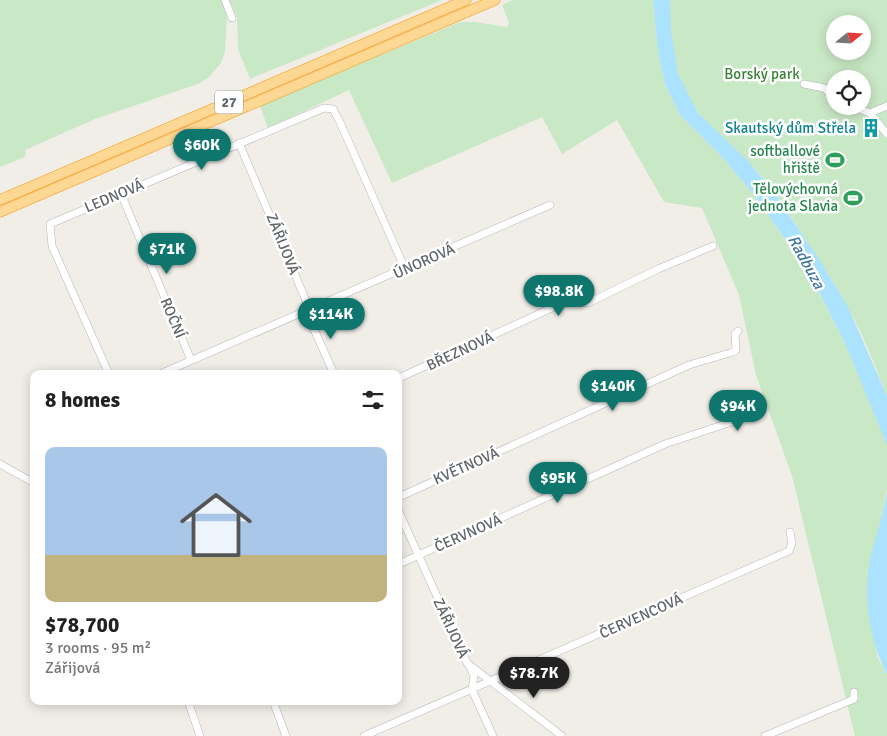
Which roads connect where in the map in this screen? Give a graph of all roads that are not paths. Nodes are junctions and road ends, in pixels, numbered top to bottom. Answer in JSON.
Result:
{"nodes":[{"id":1,"x":225,"y":0,"type":"edge"},
{"id":2,"x":495,"y":0,"type":"edge"},
{"id":3,"x":462,"y":2,"type":"edge"},
{"id":4,"x":232,"y":18,"type":"dead end"},
{"id":5,"x":804,"y":84,"type":"dead end"},
{"id":6,"x":826,"y":92,"type":"edge"},
{"id":7,"x":887,"y":106,"type":"edge"},
{"id":8,"x":871,"y":113,"type":"edge"},
{"id":9,"x":871,"y":114,"type":"edge"},
{"id":10,"x":887,"y":134,"type":"edge"},
{"id":11,"x":239,"y":143,"type":"junction"},
{"id":12,"x":125,"y":192,"type":"junction"},
{"id":13,"x":0,"y":200,"type":"edge"},
{"id":14,"x":550,"y":206,"type":"dead end"},
{"id":15,"x":0,"y":212,"type":"edge"},
{"id":16,"x":713,"y":246,"type":"dead end"},
{"id":17,"x":405,"y":269,"type":"junction"},
{"id":18,"x":309,"y":310,"type":"junction"},
{"id":19,"x":738,"y":331,"type":"dead end"},
{"id":20,"x":191,"y":360,"type":"junction"},
{"id":21,"x":107,"y":370,"type":"edge"},
{"id":22,"x":169,"y":370,"type":"edge"},
{"id":23,"x":332,"y":370,"type":"edge"},
{"id":24,"x":402,"y":377,"type":"edge"},
{"id":25,"x":759,"y":413,"type":"dead end"},
{"id":26,"x":0,"y":464,"type":"edge"},
{"id":27,"x":30,"y":480,"type":"edge"},
{"id":28,"x":402,"y":496,"type":"edge"},
{"id":29,"x":402,"y":518,"type":"edge"},
{"id":30,"x":790,"y":532,"type":"dead end"},
{"id":31,"x":420,"y":555,"type":"junction"},
{"id":32,"x":402,"y":563,"type":"edge"},
{"id":33,"x":467,"y":663,"type":"junction"},
{"id":34,"x":491,"y":681,"type":"junction"},
{"id":35,"x":472,"y":690,"type":"junction"},
{"id":36,"x":854,"y":692,"type":"dead end"},
{"id":37,"x":189,"y":705,"type":"edge"},
{"id":38,"x":274,"y":705,"type":"edge"},
{"id":39,"x":200,"y":736,"type":"edge"},
{"id":40,"x":286,"y":736,"type":"edge"},
{"id":41,"x":364,"y":736,"type":"edge"},
{"id":42,"x":493,"y":736,"type":"edge"},
{"id":43,"x":562,"y":736,"type":"edge"},
{"id":44,"x":765,"y":736,"type":"edge"}],
"edges":[{"from":1,"to":4,"type":"street"},
{"from":2,"to":15,"type":"highway","number":"27"},
{"from":3,"to":13,"type":"highway","number":"27"},
{"from":5,"to":6,"type":"street"},
{"from":7,"to":8,"type":"street"},
{"from":9,"to":10,"type":"street"},
{"from":11,"to":12,"type":"street","name":"LEDNOVÁ"},
{"from":11,"to":17,"type":"street","name":"LEDNOVÁ"},
{"from":11,"to":18,"type":"street","name":"ZÁŘIJOVÁ"},
{"from":12,"to":20,"type":"street","name":"ROČNÍ"},
{"from":12,"to":21,"type":"street","name":"LEDNOVÁ"},
{"from":14,"to":17,"type":"street","name":"ÚNOROVÁ"},
{"from":16,"to":24,"type":"street","name":"BŘEZNOVÁ"},
{"from":17,"to":18,"type":"street","name":"ÚNOROVÁ"},
{"from":18,"to":20,"type":"street","name":"ÚNOROVÁ"},
{"from":18,"to":23,"type":"street","name":"ZÁŘIJOVÁ"},
{"from":19,"to":28,"type":"street","name":"KVĚTNOVÁ"},
{"from":20,"to":22,"type":"street","name":"ÚNOROVÁ"},
{"from":25,"to":31,"type":"street","name":"ČERVNOVÁ"},
{"from":26,"to":27,"type":"street"},
{"from":29,"to":31,"type":"street","name":"ZÁŘIJOVÁ"},
{"from":30,"to":34,"type":"street","name":"ČERVENCOVÁ"},
{"from":31,"to":32,"type":"street","name":"ČERVNOVÁ"},
{"from":31,"to":33,"type":"street","name":"ZÁŘIJOVÁ"},
{"from":33,"to":34,"type":"street","name":"ZÁŘIJOVÁ"},
{"from":33,"to":35,"type":"street"},
{"from":34,"to":35,"type":"street","name":"ČERVENCOVÁ"},
{"from":34,"to":43,"type":"street","name":"ZÁŘIJOVÁ"},
{"from":35,"to":41,"type":"street","name":"ČERVENCOVÁ"},
{"from":35,"to":42,"type":"street"},
{"from":36,"to":44,"type":"street"},
{"from":37,"to":39,"type":"street"},
{"from":38,"to":40,"type":"street"}]}
